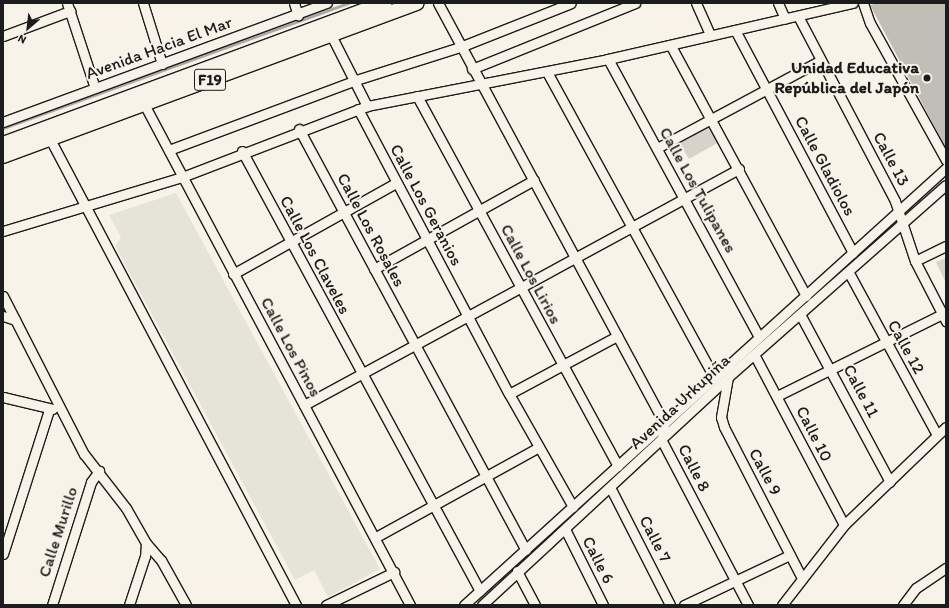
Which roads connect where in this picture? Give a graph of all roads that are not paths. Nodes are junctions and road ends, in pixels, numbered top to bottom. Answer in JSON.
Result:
{"nodes":[{"id":1,"x":143,"y":3,"type":"edge"},
{"id":2,"x":294,"y":3,"type":"edge"},
{"id":3,"x":327,"y":3,"type":"edge"},
{"id":4,"x":417,"y":3,"type":"edge"},
{"id":5,"x":438,"y":3,"type":"edge"},
{"id":6,"x":571,"y":3,"type":"edge"},
{"id":7,"x":635,"y":3,"type":"edge"},
{"id":8,"x":696,"y":3,"type":"edge"},
{"id":9,"x":778,"y":3,"type":"edge"},
{"id":10,"x":853,"y":3,"type":"edge"},
{"id":11,"x":863,"y":3,"type":"edge"},
{"id":12,"x":376,"y":5,"type":"edge"},
{"id":13,"x":69,"y":7,"type":"edge"},
{"id":14,"x":298,"y":14,"type":"junction"},
{"id":15,"x":798,"y":16,"type":"junction"},
{"id":16,"x":785,"y":19,"type":"junction"},
{"id":17,"x":734,"y":30,"type":"junction"},
{"id":18,"x":331,"y":35,"type":"junction"},
{"id":19,"x":710,"y":35,"type":"junction"},
{"id":20,"x":3,"y":36,"type":"edge"},
{"id":21,"x":671,"y":46,"type":"junction"},
{"id":22,"x":460,"y":47,"type":"junction"},
{"id":23,"x":608,"y":59,"type":"junction"},
{"id":24,"x":820,"y":60,"type":"junction"},
{"id":25,"x":162,"y":64,"type":"junction"},
{"id":26,"x":472,"y":69,"type":"junction"},
{"id":27,"x":547,"y":72,"type":"junction"},
{"id":28,"x":356,"y":80,"type":"junction"},
{"id":29,"x":484,"y":85,"type":"junction"},
{"id":30,"x":95,"y":88,"type":"junction"},
{"id":31,"x":766,"y":90,"type":"junction"},
{"id":32,"x":417,"y":96,"type":"junction"},
{"id":33,"x":144,"y":104,"type":"junction"},
{"id":34,"x":363,"y":107,"type":"junction"},
{"id":35,"x":711,"y":118,"type":"junction"},
{"id":36,"x":3,"y":122,"type":"edge"},
{"id":37,"x":299,"y":129,"type":"junction"},
{"id":38,"x":50,"y":139,"type":"junction"},
{"id":39,"x":3,"y":144,"type":"edge"},
{"id":40,"x":657,"y":148,"type":"junction"},
{"id":41,"x":169,"y":150,"type":"junction"},
{"id":42,"x":242,"y":151,"type":"junction"},
{"id":43,"x":3,"y":156,"type":"edge"},
{"id":44,"x":946,"y":160,"type":"edge"},
{"id":45,"x":946,"y":168,"type":"edge"},
{"id":46,"x":739,"y":169,"type":"junction"},
{"id":47,"x":182,"y":177,"type":"junction"},
{"id":48,"x":534,"y":180,"type":"junction"},
{"id":49,"x":396,"y":183,"type":"junction"},
{"id":50,"x":946,"y":185,"type":"edge"},
{"id":51,"x":686,"y":200,"type":"junction"},
{"id":52,"x":88,"y":207,"type":"junction"},
{"id":53,"x":478,"y":210,"type":"junction"},
{"id":54,"x":899,"y":211,"type":"junction"},
{"id":55,"x":344,"y":213,"type":"junction"},
{"id":56,"x":902,"y":224,"type":"junction"},
{"id":57,"x":4,"y":228,"type":"edge"},
{"id":58,"x":632,"y":230,"type":"junction"},
{"id":59,"x":426,"y":239,"type":"junction"},
{"id":60,"x":290,"y":243,"type":"junction"},
{"id":61,"x":946,"y":246,"type":"edge"},
{"id":62,"x":854,"y":253,"type":"junction"},
{"id":63,"x":576,"y":259,"type":"junction"},
{"id":64,"x":915,"y":261,"type":"junction"},
{"id":65,"x":374,"y":269,"type":"junction"},
{"id":66,"x":849,"y":273,"type":"junction"},
{"id":67,"x":234,"y":274,"type":"junction"},
{"id":68,"x":520,"y":288,"type":"junction"},
{"id":69,"x":3,"y":296,"type":"edge"},
{"id":70,"x":806,"y":296,"type":"junction"},
{"id":71,"x":3,"y":316,"type":"edge"},
{"id":72,"x":467,"y":316,"type":"junction"},
{"id":73,"x":801,"y":316,"type":"junction"},
{"id":74,"x":945,"y":316,"type":"edge"},
{"id":75,"x":15,"y":320,"type":"junction"},
{"id":76,"x":617,"y":336,"type":"junction"},
{"id":77,"x":760,"y":337,"type":"junction"},
{"id":78,"x":886,"y":343,"type":"junction"},
{"id":79,"x":413,"y":346,"type":"junction"},
{"id":80,"x":755,"y":356,"type":"junction"},
{"id":81,"x":562,"y":365,"type":"junction"},
{"id":82,"x":832,"y":370,"type":"junction"},
{"id":83,"x":361,"y":374,"type":"junction"},
{"id":84,"x":714,"y":377,"type":"junction"},
{"id":85,"x":728,"y":377,"type":"junction"},
{"id":86,"x":509,"y":394,"type":"junction"},
{"id":87,"x":3,"y":396,"type":"edge"},
{"id":88,"x":776,"y":396,"type":"junction"},
{"id":89,"x":304,"y":405,"type":"junction"},
{"id":90,"x":60,"y":406,"type":"junction"},
{"id":91,"x":49,"y":410,"type":"junction"},
{"id":92,"x":664,"y":422,"type":"junction"},
{"id":93,"x":946,"y":426,"type":"edge"},
{"id":94,"x":937,"y":435,"type":"junction"},
{"id":95,"x":662,"y":441,"type":"junction"},
{"id":96,"x":539,"y":447,"type":"junction"},
{"id":97,"x":618,"y":466,"type":"junction"},
{"id":98,"x":99,"y":472,"type":"junction"},
{"id":99,"x":485,"y":476,"type":"junction"},
{"id":100,"x":890,"y":482,"type":"junction"},
{"id":101,"x":610,"y":487,"type":"junction"},
{"id":102,"x":431,"y":505,"type":"junction"},
{"id":103,"x":573,"y":507,"type":"junction"},
{"id":104,"x":844,"y":525,"type":"junction"},
{"id":105,"x":565,"y":529,"type":"junction"},
{"id":106,"x":376,"y":537,"type":"junction"},
{"id":107,"x":146,"y":543,"type":"junction"},
{"id":108,"x":526,"y":550,"type":"junction"},
{"id":109,"x":3,"y":554,"type":"edge"},
{"id":110,"x":790,"y":555,"type":"junction"},
{"id":111,"x":946,"y":568,"type":"edge"},
{"id":112,"x":517,"y":571,"type":"junction"},
{"id":113,"x":394,"y":572,"type":"junction"},
{"id":114,"x":802,"y":578,"type":"junction"},
{"id":115,"x":733,"y":581,"type":"junction"},
{"id":116,"x":480,"y":592,"type":"junction"},
{"id":117,"x":404,"y":603,"type":"edge"},
{"id":118,"x":52,"y":605,"type":"edge"},
{"id":119,"x":129,"y":605,"type":"edge"},
{"id":120,"x":186,"y":605,"type":"edge"},
{"id":121,"x":296,"y":605,"type":"edge"},
{"id":122,"x":326,"y":605,"type":"edge"},
{"id":123,"x":464,"y":605,"type":"edge"},
{"id":124,"x":482,"y":605,"type":"edge"},
{"id":125,"x":535,"y":605,"type":"edge"},
{"id":126,"x":603,"y":605,"type":"edge"},
{"id":127,"x":670,"y":605,"type":"edge"},
{"id":128,"x":684,"y":605,"type":"edge"},
{"id":129,"x":748,"y":605,"type":"edge"},
{"id":130,"x":782,"y":605,"type":"edge"},
{"id":131,"x":903,"y":605,"type":"edge"}],
"edges":[{"from":1,"to":25,"type":"street"},
{"from":2,"to":14,"type":"street"},
{"from":3,"to":14,"type":"street","name":"Avenida Hacia El Mar"},
{"from":4,"to":18,"type":"highway","number":"F19"},
{"from":5,"to":22,"type":"street"},
{"from":6,"to":22,"type":"street"},
{"from":7,"to":26,"type":"street"},
{"from":8,"to":19,"type":"street"},
{"from":9,"to":16,"type":"street"},
{"from":10,"to":15,"type":"street"},
{"from":11,"to":44,"type":"street"},
{"from":12,"to":39,"type":"highway","number":"F19"},
{"from":13,"to":20,"type":"street"},
{"from":13,"to":30,"type":"street"},
{"from":14,"to":25,"type":"street","name":"Avenida Hacia El Mar"},
{"from":15,"to":16,"type":"street"},
{"from":15,"to":24,"type":"street","name":"Calle 13"},
{"from":16,"to":17,"type":"street"},
{"from":17,"to":19,"type":"street"},
{"from":17,"to":31,"type":"street","name":"Calle Gladiolos"},
{"from":18,"to":28,"type":"street","name":"Calle Los Geranios"},
{"from":18,"to":33,"type":"highway","number":"F19"},
{"from":19,"to":21,"type":"street"},
{"from":21,"to":23,"type":"street"},
{"from":21,"to":35,"type":"street"},
{"from":22,"to":26,"type":"street"},
{"from":22,"to":28,"type":"street"},
{"from":23,"to":27,"type":"street"},
{"from":23,"to":40,"type":"street","name":"Calle Los Tulipanes"},
{"from":24,"to":31,"type":"street"},
{"from":24,"to":54,"type":"street","name":"Calle 13"},
{"from":25,"to":30,"type":"street","name":"Avenida Hacia El Mar"},
{"from":26,"to":29,"type":"street"},
{"from":27,"to":29,"type":"street"},
{"from":27,"to":58,"type":"street"},
{"from":28,"to":34,"type":"street","name":"Calle Los Geranios"},
{"from":28,"to":41,"type":"street"},
{"from":29,"to":32,"type":"street"},
{"from":29,"to":48,"type":"street"},
{"from":30,"to":36,"type":"street","name":"Avenida Hacia El Mar"},
{"from":31,"to":35,"type":"street"},
{"from":31,"to":62,"type":"street","name":"Calle Gladiolos"},
{"from":32,"to":34,"type":"street"},
{"from":32,"to":53,"type":"street","name":"Calle Los Lirios"},
{"from":33,"to":38,"type":"highway","number":"F19"},
{"from":33,"to":41,"type":"street","name":"Calle Los Pinos"},
{"from":34,"to":37,"type":"street"},
{"from":34,"to":49,"type":"street","name":"Calle Los Geranios"},
{"from":35,"to":40,"type":"street"},
{"from":35,"to":46,"type":"street"},
{"from":37,"to":42,"type":"street"},
{"from":37,"to":55,"type":"street","name":"Calle Los Rosales"},
{"from":38,"to":43,"type":"highway","number":"F19"},
{"from":38,"to":52,"type":"street"},
{"from":40,"to":51,"type":"street","name":"Calle Los Tulipanes"},
{"from":41,"to":47,"type":"street","name":"Calle Los Pinos"},
{"from":42,"to":47,"type":"street"},
{"from":42,"to":60,"type":"street","name":"Calle Los Claveles"},
{"from":45,"to":54,"type":"street"},
{"from":46,"to":51,"type":"street"},
{"from":46,"to":70,"type":"street"},
{"from":47,"to":52,"type":"street"},
{"from":47,"to":67,"type":"street","name":"Calle Los Pinos"},
{"from":48,"to":53,"type":"street"},
{"from":48,"to":63,"type":"street"},
{"from":49,"to":55,"type":"street"},
{"from":49,"to":59,"type":"street","name":"Calle Los Geranios"},
{"from":50,"to":56,"type":"street","name":"Avenida Urkupiña"},
{"from":51,"to":58,"type":"street"},
{"from":51,"to":77,"type":"street","name":"Calle Los Tulipanes"},
{"from":52,"to":57,"type":"street"},
{"from":52,"to":121,"type":"street"},
{"from":53,"to":59,"type":"street"},
{"from":53,"to":68,"type":"street","name":"Calle Los Lirios"},
{"from":54,"to":56,"type":"street","name":"Calle 13"},
{"from":54,"to":62,"type":"street"},
{"from":55,"to":60,"type":"street"},
{"from":55,"to":65,"type":"street","name":"Calle Los Rosales"},
{"from":56,"to":64,"type":"street","name":"Calle 13"},
{"from":56,"to":66,"type":"street","name":"Avenida Urkupiña"},
{"from":58,"to":63,"type":"street"},
{"from":58,"to":84,"type":"street"},
{"from":59,"to":65,"type":"street"},
{"from":59,"to":72,"type":"street","name":"Calle Los Geranios"},
{"from":60,"to":67,"type":"street"},
{"from":60,"to":83,"type":"street","name":"Calle Los Claveles"},
{"from":61,"to":64,"type":"street"},
{"from":62,"to":70,"type":"street"},
{"from":63,"to":68,"type":"street"},
{"from":63,"to":76,"type":"street"},
{"from":64,"to":74,"type":"street","name":"Calle 13"},
{"from":65,"to":79,"type":"street","name":"Calle Los Rosales"},
{"from":66,"to":73,"type":"street","name":"Avenida Urkupiña"},
{"from":66,"to":78,"type":"street","name":"Calle 12"},
{"from":67,"to":89,"type":"street","name":"Calle Los Pinos"},
{"from":68,"to":72,"type":"street"},
{"from":68,"to":81,"type":"street","name":"Calle Los Lirios"},
{"from":69,"to":75,"type":"street"},
{"from":70,"to":77,"type":"street"},
{"from":71,"to":75,"type":"street"},
{"from":72,"to":79,"type":"street"},
{"from":72,"to":86,"type":"street","name":"Calle Los Geranios"},
{"from":73,"to":80,"type":"street","name":"Avenida Urkupiña"},
{"from":73,"to":82,"type":"street","name":"Calle 11"},
{"from":74,"to":78,"type":"street"},
{"from":75,"to":90,"type":"street"},
{"from":76,"to":81,"type":"street"},
{"from":76,"to":92,"type":"street"},
{"from":77,"to":84,"type":"street"},
{"from":78,"to":82,"type":"street"},
{"from":78,"to":94,"type":"street","name":"Calle 12"},
{"from":79,"to":83,"type":"street"},
{"from":79,"to":99,"type":"street","name":"Calle Los Rosales"},
{"from":80,"to":85,"type":"street","name":"Avenida Urkupiña"},
{"from":80,"to":88,"type":"street","name":"Calle 10"},
{"from":81,"to":86,"type":"street"},
{"from":81,"to":97,"type":"street","name":"Calle Los Lirios"},
{"from":82,"to":88,"type":"street"},
{"from":82,"to":100,"type":"street","name":"Calle 11"},
{"from":83,"to":89,"type":"street"},
{"from":83,"to":102,"type":"street","name":"Calle Los Claveles"},
{"from":84,"to":92,"type":"street"},
{"from":85,"to":95,"type":"street","name":"Avenida Urkupiña"},
{"from":85,"to":110,"type":"street","name":"Calle 9"},
{"from":86,"to":96,"type":"street","name":"Calle Los Geranios"},
{"from":87,"to":91,"type":"street"},
{"from":88,"to":104,"type":"street","name":"Calle 10"},
{"from":89,"to":106,"type":"street","name":"Calle Los Pinos"},
{"from":90,"to":91,"type":"street"},
{"from":90,"to":98,"type":"street"},
{"from":91,"to":109,"type":"street"},
{"from":92,"to":95,"type":"street","name":"Calle 8"},
{"from":92,"to":97,"type":"street"},
{"from":93,"to":94,"type":"street"},
{"from":94,"to":100,"type":"street"},
{"from":95,"to":101,"type":"street","name":"Avenida Urkupiña"},
{"from":95,"to":115,"type":"street","name":"Calle 8"},
{"from":96,"to":99,"type":"street"},
{"from":96,"to":103,"type":"street","name":"Calle Los Geranios"},
{"from":97,"to":103,"type":"street"},
{"from":98,"to":107,"type":"street"},
{"from":98,"to":118,"type":"street","name":"Calle Murillo"},
{"from":99,"to":102,"type":"street"},
{"from":99,"to":108,"type":"street","name":"Calle Los Rosales"},
{"from":100,"to":104,"type":"street"},
{"from":101,"to":105,"type":"street","name":"Avenida Urkupiña"},
{"from":101,"to":127,"type":"street","name":"Calle 7"},
{"from":102,"to":106,"type":"street"},
{"from":102,"to":116,"type":"street","name":"Calle Los Claveles"},
{"from":103,"to":108,"type":"street"},
{"from":104,"to":114,"type":"street"},
{"from":105,"to":112,"type":"street","name":"Avenida Urkupiña"},
{"from":105,"to":126,"type":"street","name":"Calle 6"},
{"from":106,"to":113,"type":"street","name":"Calle Los Pinos"},
{"from":107,"to":119,"type":"street"},
{"from":107,"to":120,"type":"street"},
{"from":108,"to":116,"type":"street"},
{"from":110,"to":114,"type":"street","name":"Calle 9"},
{"from":110,"to":115,"type":"street"},
{"from":111,"to":131,"type":"street"},
{"from":112,"to":124,"type":"street","name":"Avenida Urkupiña"},
{"from":112,"to":125,"type":"street"},
{"from":113,"to":117,"type":"street","name":"Calle Los Pinos"},
{"from":113,"to":122,"type":"street"},
{"from":114,"to":130,"type":"street"},
{"from":115,"to":128,"type":"street"},
{"from":115,"to":129,"type":"street","name":"Calle 8"},
{"from":116,"to":123,"type":"street"}]}
